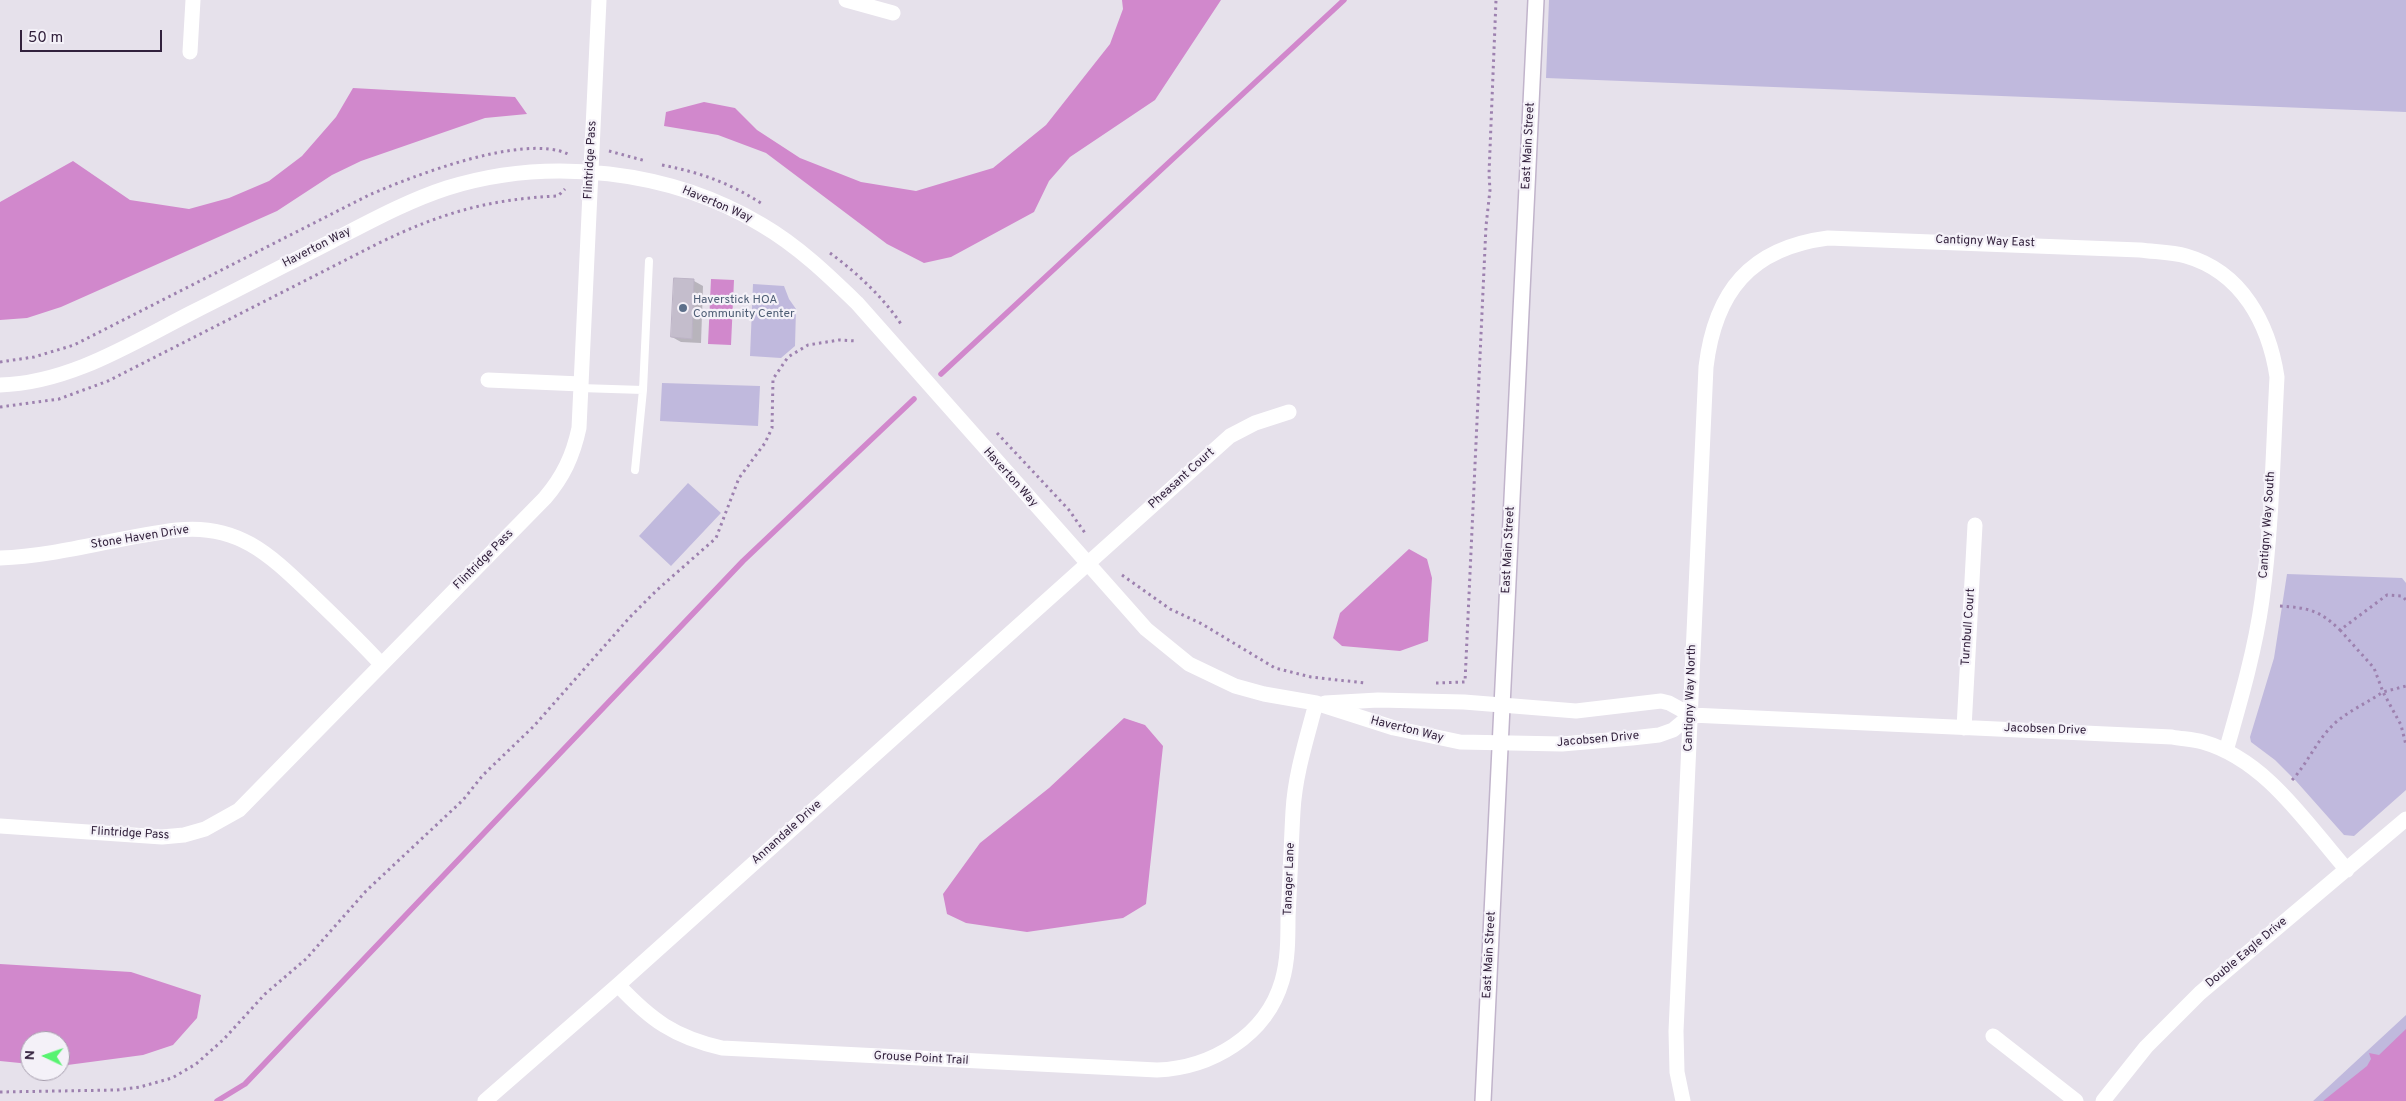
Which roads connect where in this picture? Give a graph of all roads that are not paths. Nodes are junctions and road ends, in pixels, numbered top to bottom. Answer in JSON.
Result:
{"nodes":[{"id":1,"x":193,"y":0,"type":"edge"},
{"id":2,"x":599,"y":0,"type":"edge"},
{"id":3,"x":846,"y":0,"type":"edge"},
{"id":4,"x":1536,"y":0,"type":"edge"},
{"id":5,"x":893,"y":13,"type":"dead end"},
{"id":6,"x":190,"y":52,"type":"dead end"},
{"id":7,"x":590,"y":173,"type":"junction"},
{"id":8,"x":649,"y":261,"type":"dead end"},
{"id":9,"x":1726,"y":298,"type":"joint"},
{"id":10,"x":2249,"y":300,"type":"joint"},
{"id":11,"x":488,"y":380,"type":"dead end"},
{"id":12,"x":0,"y":384,"type":"edge"},
{"id":13,"x":580,"y":386,"type":"junction"},
{"id":14,"x":643,"y":390,"type":"junction"},
{"id":15,"x":1289,"y":412,"type":"dead end"},
{"id":16,"x":635,"y":470,"type":"dead end"},
{"id":17,"x":1975,"y":526,"type":"dead end"},
{"id":18,"x":0,"y":558,"type":"edge"},
{"id":19,"x":1086,"y":564,"type":"junction"},
{"id":20,"x":381,"y":664,"type":"junction"},
{"id":21,"x":1316,"y":703,"type":"junction"},
{"id":22,"x":1501,"y":706,"type":"junction"},
{"id":23,"x":1690,"y":716,"type":"junction"},
{"id":24,"x":1964,"y":728,"type":"junction"},
{"id":25,"x":1500,"y":743,"type":"junction"},
{"id":26,"x":2226,"y":751,"type":"junction"},
{"id":27,"x":2406,"y":819,"type":"edge"},
{"id":28,"x":0,"y":826,"type":"edge"},
{"id":29,"x":2347,"y":870,"type":"junction"},
{"id":30,"x":618,"y":985,"type":"junction"},
{"id":31,"x":1993,"y":1036,"type":"dead end"},
{"id":32,"x":1239,"y":1042,"type":"joint"},
{"id":33,"x":485,"y":1101,"type":"edge"},
{"id":34,"x":1483,"y":1101,"type":"edge"},
{"id":35,"x":1683,"y":1101,"type":"edge"},
{"id":36,"x":2076,"y":1101,"type":"edge"},
{"id":37,"x":2103,"y":1101,"type":"edge"}],
"edges":[{"from":1,"to":6,"type":"street"},
{"from":2,"to":7,"type":"street","name":"Flintridge Pass"},
{"from":3,"to":5,"type":"street"},
{"from":4,"to":22,"type":"street","name":"East Main Street"},
{"from":7,"to":12,"type":"street","name":"Haverton Way"},
{"from":7,"to":13,"type":"street","name":"Flintridge Pass"},
{"from":7,"to":19,"type":"street","name":"Haverton Way"},
{"from":8,"to":14,"type":"lane"},
{"from":9,"to":10,"type":"street","name":"Cantigny Way East"},
{"from":9,"to":23,"type":"street","name":"Cantigny Way North"},
{"from":10,"to":26,"type":"street","name":"Cantigny Way South"},
{"from":11,"to":13,"type":"street"},
{"from":13,"to":14,"type":"lane"},
{"from":13,"to":20,"type":"street","name":"Flintridge Pass"},
{"from":14,"to":16,"type":"lane"},
{"from":15,"to":19,"type":"street","name":"Pheasant Court"},
{"from":17,"to":24,"type":"street","name":"Turnbull Court"},
{"from":18,"to":20,"type":"street","name":"Stone Haven Drive"},
{"from":19,"to":21,"type":"street","name":"Haverton Way"},
{"from":19,"to":30,"type":"street","name":"Annandale Drive"},
{"from":20,"to":28,"type":"street","name":"Flintridge Pass"},
{"from":21,"to":22,"type":"street","name":"Haverton Way"},
{"from":21,"to":25,"type":"street","name":"Haverton Way"},
{"from":21,"to":32,"type":"street","name":"Tanager Lane"},
{"from":22,"to":23,"type":"street","name":"Jacobsen Drive"},
{"from":22,"to":25,"type":"street","name":"East Main Street"},
{"from":23,"to":24,"type":"street","name":"Jacobsen Drive"},
{"from":23,"to":25,"type":"street","name":"Jacobsen Drive"},
{"from":23,"to":35,"type":"street","name":"Cantigny Way North"},
{"from":24,"to":26,"type":"street","name":"Jacobsen Drive"},
{"from":25,"to":34,"type":"street","name":"East Main Street"},
{"from":26,"to":29,"type":"street","name":"Jacobsen Drive"},
{"from":27,"to":29,"type":"street","name":"Double Eagle Drive"},
{"from":29,"to":37,"type":"street","name":"Double Eagle Drive"},
{"from":30,"to":32,"type":"street","name":"Grouse Point Trail"},
{"from":30,"to":33,"type":"street","name":"Annandale Drive"},
{"from":31,"to":36,"type":"street"}]}
